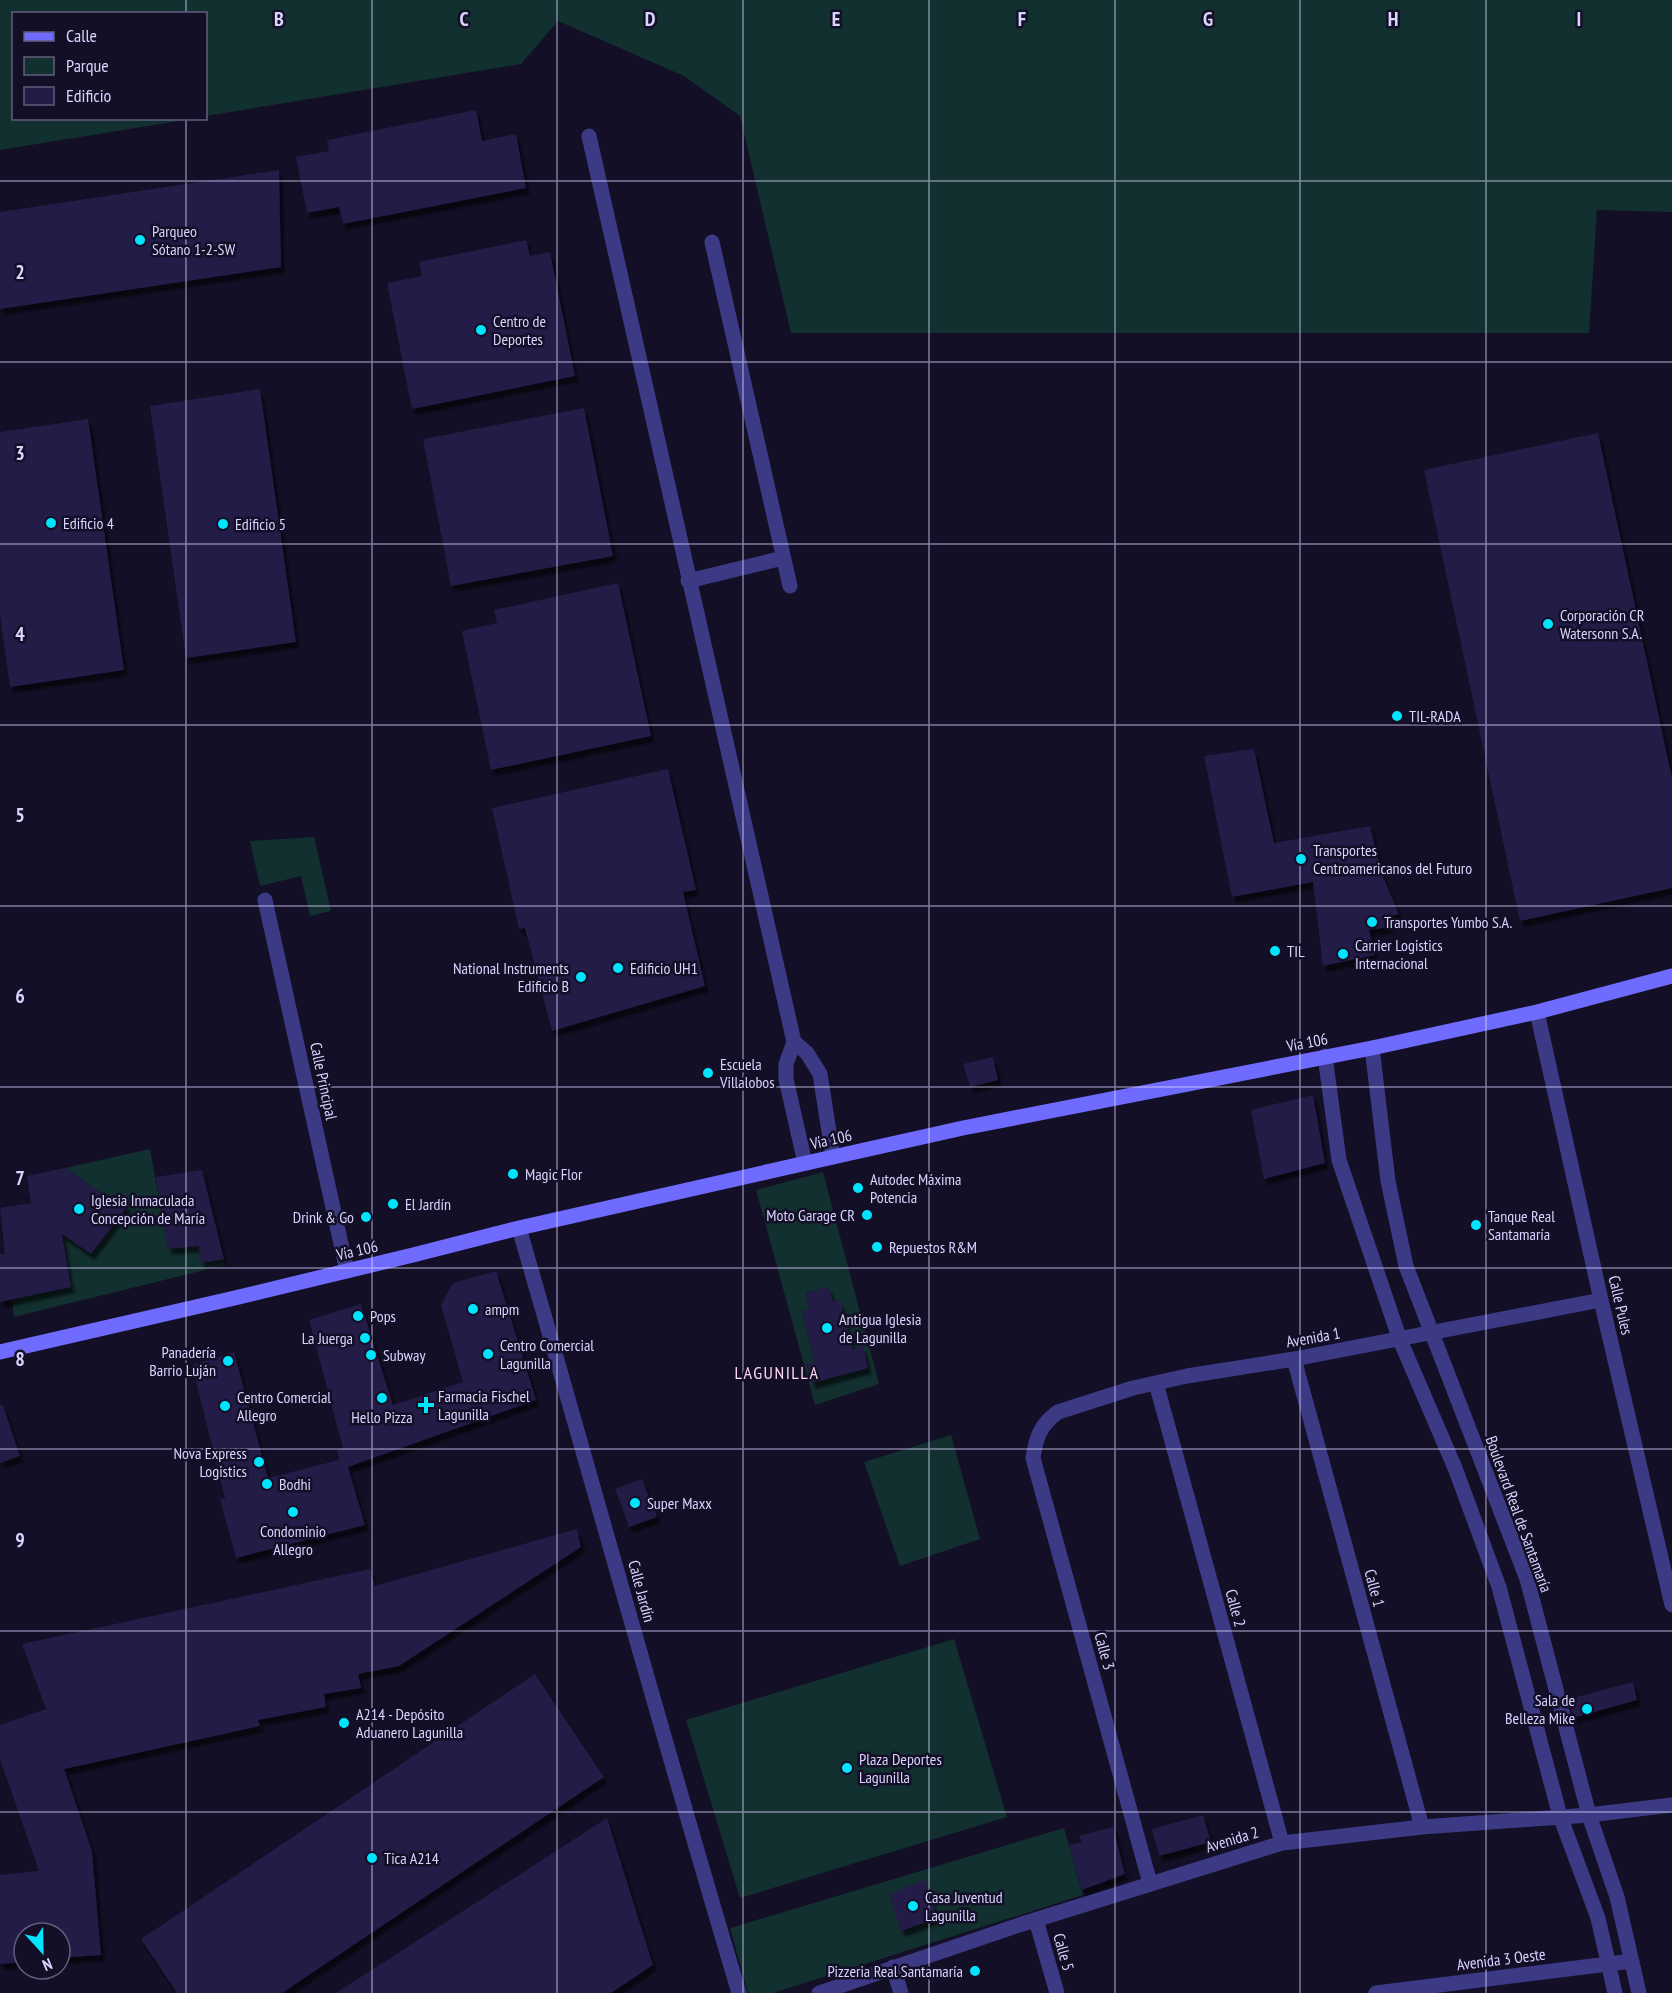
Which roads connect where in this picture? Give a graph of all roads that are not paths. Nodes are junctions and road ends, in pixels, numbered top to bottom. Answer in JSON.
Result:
{"nodes":[{"id":1,"x":589,"y":136,"type":"dead end"},
{"id":2,"x":712,"y":242,"type":"dead end"},
{"id":3,"x":783,"y":558,"type":"junction"},
{"id":4,"x":688,"y":581,"type":"junction"},
{"id":5,"x":790,"y":586,"type":"dead end"},
{"id":6,"x":265,"y":900,"type":"dead end"},
{"id":7,"x":1672,"y":976,"type":"edge"},
{"id":8,"x":1537,"y":1012,"type":"junction"},
{"id":9,"x":794,"y":1042,"type":"junction"},
{"id":10,"x":1372,"y":1048,"type":"junction"},
{"id":11,"x":1325,"y":1056,"type":"junction"},
{"id":12,"x":833,"y":1157,"type":"junction"},
{"id":13,"x":805,"y":1163,"type":"junction"},
{"id":14,"x":519,"y":1228,"type":"junction"},
{"id":15,"x":347,"y":1271,"type":"junction"},
{"id":16,"x":1601,"y":1300,"type":"junction"},
{"id":17,"x":1431,"y":1334,"type":"junction"},
{"id":18,"x":1400,"y":1340,"type":"junction"},
{"id":19,"x":0,"y":1352,"type":"edge"},
{"id":20,"x":1294,"y":1359,"type":"junction"},
{"id":21,"x":1156,"y":1383,"type":"junction"},
{"id":22,"x":1040,"y":1429,"type":"joint"},
{"id":23,"x":1672,"y":1605,"type":"edge"},
{"id":24,"x":1672,"y":1805,"type":"edge"},
{"id":25,"x":1589,"y":1815,"type":"junction"},
{"id":26,"x":1560,"y":1816,"type":"junction"},
{"id":27,"x":1422,"y":1827,"type":"junction"},
{"id":28,"x":1282,"y":1843,"type":"junction"},
{"id":29,"x":1150,"y":1883,"type":"junction"},
{"id":30,"x":1036,"y":1920,"type":"junction"},
{"id":31,"x":1632,"y":1961,"type":"junction"},
{"id":32,"x":1609,"y":1964,"type":"junction"},
{"id":33,"x":893,"y":1967,"type":"junction"},
{"id":34,"x":739,"y":1993,"type":"edge"},
{"id":35,"x":819,"y":1993,"type":"edge"},
{"id":36,"x":901,"y":1993,"type":"edge"},
{"id":37,"x":1057,"y":1993,"type":"edge"},
{"id":38,"x":1376,"y":1993,"type":"edge"},
{"id":39,"x":1615,"y":1993,"type":"edge"},
{"id":40,"x":1639,"y":1993,"type":"edge"}],
"edges":[{"from":1,"to":4,"type":"street"},
{"from":2,"to":3,"type":"street"},
{"from":3,"to":4,"type":"street"},
{"from":3,"to":5,"type":"street"},
{"from":4,"to":9,"type":"street"},
{"from":6,"to":15,"type":"street","name":"Calle Principal"},
{"from":7,"to":8,"type":"main road","name":"Vía 106"},
{"from":8,"to":10,"type":"main road","name":"Vía 106"},
{"from":8,"to":16,"type":"street","name":"Calle Pules"},
{"from":9,"to":12,"type":"street"},
{"from":9,"to":13,"type":"street"},
{"from":10,"to":11,"type":"main road","name":"Vía 106"},
{"from":10,"to":17,"type":"street","name":"Boulevard Real de Santamaría"},
{"from":11,"to":12,"type":"main road","name":"Vía 106"},
{"from":11,"to":18,"type":"street"},
{"from":12,"to":13,"type":"main road","name":"Vía 106"},
{"from":13,"to":14,"type":"main road","name":"Vía 106"},
{"from":14,"to":15,"type":"main road","name":"Vía 106"},
{"from":14,"to":34,"type":"street","name":"Calle Jardín"},
{"from":15,"to":19,"type":"main road","name":"Vía 106"},
{"from":16,"to":17,"type":"street","name":"Avenida 1"},
{"from":16,"to":23,"type":"street","name":"Calle Pules"},
{"from":17,"to":18,"type":"street","name":"Avenida 1"},
{"from":17,"to":25,"type":"street","name":"Boulevard Real de Santamaría"},
{"from":18,"to":20,"type":"street","name":"Avenida 1"},
{"from":18,"to":26,"type":"street"},
{"from":20,"to":21,"type":"street","name":"Avenida 1"},
{"from":20,"to":27,"type":"street","name":"Calle 1"},
{"from":21,"to":22,"type":"street","name":"Avenida 1"},
{"from":21,"to":28,"type":"street","name":"Calle 2"},
{"from":22,"to":29,"type":"street","name":"Calle 3"},
{"from":24,"to":25,"type":"street","name":"Avenida 2"},
{"from":25,"to":26,"type":"street","name":"Avenida 2"},
{"from":25,"to":31,"type":"street","name":"Boulevard Real de Santamaría"},
{"from":26,"to":27,"type":"street","name":"Avenida 2"},
{"from":26,"to":32,"type":"street"},
{"from":27,"to":28,"type":"street","name":"Avenida 2"},
{"from":28,"to":29,"type":"street","name":"Avenida 2"},
{"from":29,"to":30,"type":"street","name":"Avenida 2"},
{"from":30,"to":33,"type":"street","name":"Avenida 2"},
{"from":30,"to":37,"type":"street","name":"Calle 5"},
{"from":31,"to":32,"type":"street","name":"Avenida 3 Oeste"},
{"from":31,"to":40,"type":"street","name":"Boulevard Real de Santamaría"},
{"from":32,"to":38,"type":"street","name":"Avenida 3 Oeste"},
{"from":32,"to":39,"type":"street"},
{"from":33,"to":35,"type":"street","name":"Avenida 2"},
{"from":33,"to":36,"type":"street"}]}
